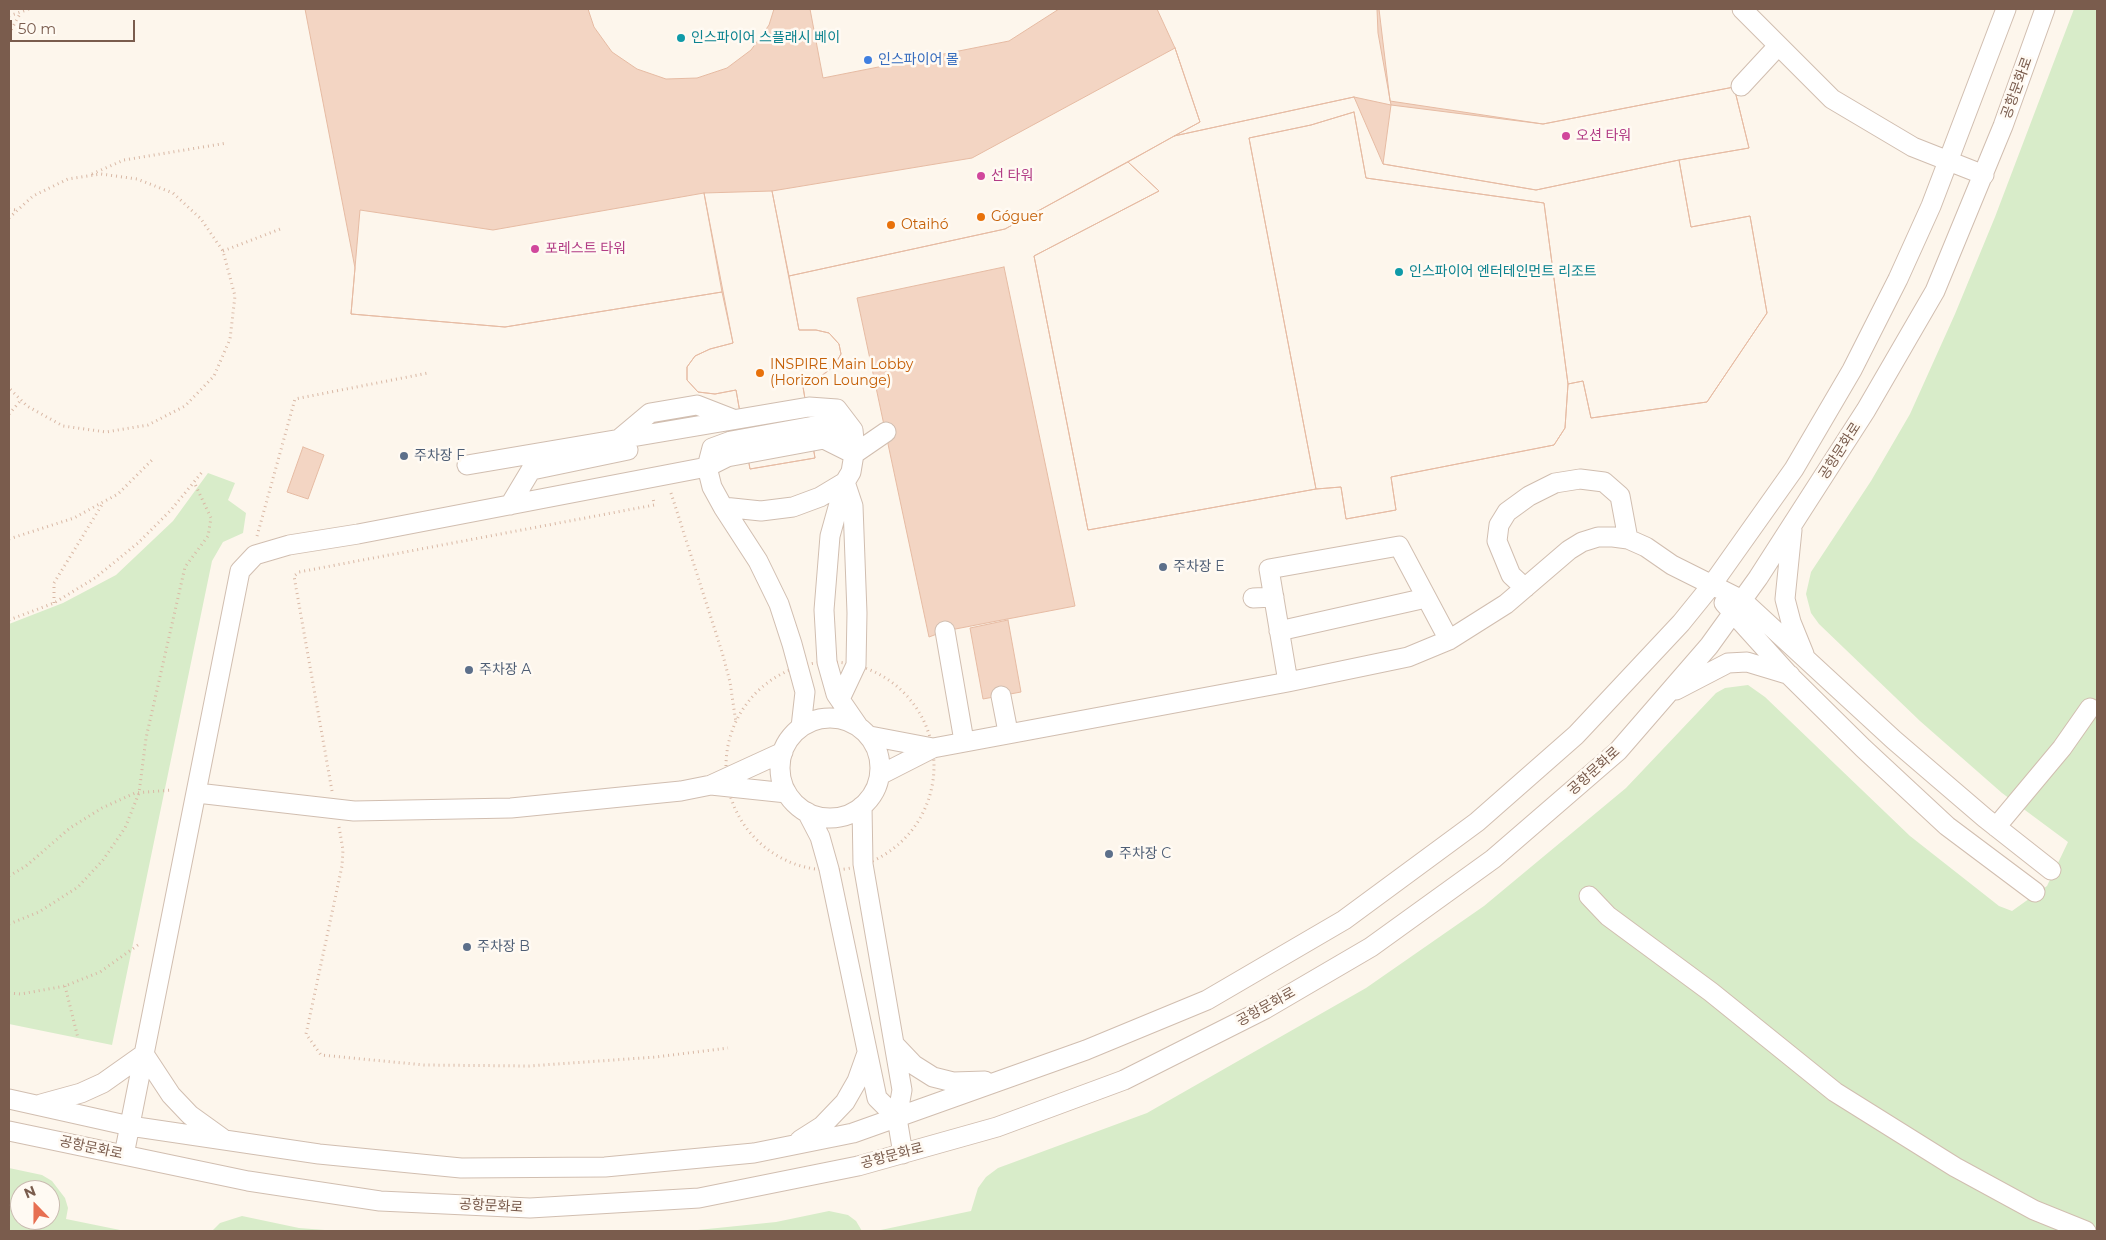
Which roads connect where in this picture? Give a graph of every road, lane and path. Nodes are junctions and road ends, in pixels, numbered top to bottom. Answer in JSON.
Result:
{"nodes":[{"id":1,"x":29,"y":9,"type":"edge"},
{"id":2,"x":1742,"y":9,"type":"edge"},
{"id":3,"x":2006,"y":9,"type":"edge"},
{"id":4,"x":2045,"y":9,"type":"edge"},
{"id":5,"x":21,"y":12,"type":"junction"},
{"id":6,"x":9,"y":16,"type":"edge"},
{"id":7,"x":9,"y":34,"type":"edge"},
{"id":8,"x":1778,"y":46,"type":"junction"},
{"id":9,"x":1741,"y":86,"type":"dead end"},
{"id":10,"x":228,"y":143,"type":"dead end"},
{"id":11,"x":1947,"y":160,"type":"junction"},
{"id":12,"x":1984,"y":175,"type":"junction"},
{"id":13,"x":87,"y":176,"type":"junction"},
{"id":14,"x":9,"y":209,"type":"edge"},
{"id":15,"x":18,"y":210,"type":"junction"},
{"id":16,"x":9,"y":218,"type":"edge"},
{"id":17,"x":283,"y":228,"type":"dead end"},
{"id":18,"x":223,"y":251,"type":"junction"},
{"id":19,"x":428,"y":373,"type":"dead end"},
{"id":20,"x":9,"y":388,"type":"edge"},
{"id":21,"x":21,"y":400,"type":"junction"},
{"id":22,"x":9,"y":414,"type":"edge"},
{"id":23,"x":735,"y":419,"type":"junction"},
{"id":24,"x":886,"y":432,"type":"dead end"},
{"id":25,"x":542,"y":452,"type":"junction"},
{"id":26,"x":854,"y":454,"type":"junction"},
{"id":27,"x":154,"y":458,"type":"dead end"},
{"id":28,"x":467,"y":465,"type":"dead end"},
{"id":29,"x":707,"y":467,"type":"junction"},
{"id":30,"x":532,"y":470,"type":"junction"},
{"id":31,"x":203,"y":471,"type":"dead end"},
{"id":32,"x":194,"y":482,"type":"junction"},
{"id":33,"x":845,"y":482,"type":"junction"},
{"id":34,"x":671,"y":493,"type":"dead end"},
{"id":35,"x":103,"y":502,"type":"junction"},
{"id":36,"x":510,"y":505,"type":"junction"},
{"id":37,"x":723,"y":507,"type":"junction"},
{"id":38,"x":1792,"y":526,"type":"junction"},
{"id":39,"x":9,"y":539,"type":"edge"},
{"id":40,"x":256,"y":539,"type":"dead end"},
{"id":41,"x":1628,"y":539,"type":"junction"},
{"id":42,"x":1711,"y":586,"type":"junction"},
{"id":43,"x":1525,"y":588,"type":"junction"},
{"id":44,"x":1274,"y":597,"type":"junction"},
{"id":45,"x":1253,"y":598,"type":"dead end"},
{"id":46,"x":1426,"y":598,"type":"junction"},
{"id":47,"x":54,"y":603,"type":"junction"},
{"id":48,"x":1737,"y":607,"type":"junction"},
{"id":49,"x":9,"y":620,"type":"edge"},
{"id":50,"x":945,"y":631,"type":"dead end"},
{"id":51,"x":1280,"y":631,"type":"junction"},
{"id":52,"x":1448,"y":640,"type":"junction"},
{"id":53,"x":1806,"y":660,"type":"junction"},
{"id":54,"x":827,"y":662,"type":"junction"},
{"id":55,"x":856,"y":665,"type":"junction"},
{"id":56,"x":799,"y":667,"type":"junction"},
{"id":57,"x":1790,"y":676,"type":"junction"},
{"id":58,"x":1288,"y":682,"type":"junction"},
{"id":59,"x":1668,"y":694,"type":"junction"},
{"id":60,"x":1001,"y":696,"type":"dead end"},
{"id":61,"x":840,"y":700,"type":"junction"},
{"id":62,"x":2090,"y":708,"type":"dead end"},
{"id":63,"x":736,"y":724,"type":"junction"},
{"id":64,"x":801,"y":727,"type":"junction"},
{"id":65,"x":864,"y":731,"type":"junction"},
{"id":66,"x":1008,"y":732,"type":"junction"},
{"id":67,"x":964,"y":741,"type":"junction"},
{"id":68,"x":933,"y":748,"type":"junction"},
{"id":69,"x":782,"y":752,"type":"junction"},
{"id":70,"x":880,"y":775,"type":"junction"},
{"id":71,"x":722,"y":783,"type":"junction"},
{"id":72,"x":172,"y":790,"type":"dead end"},
{"id":73,"x":139,"y":793,"type":"junction"},
{"id":74,"x":197,"y":793,"type":"junction"},
{"id":75,"x":787,"y":793,"type":"junction"},
{"id":76,"x":862,"y":806,"type":"junction"},
{"id":77,"x":807,"y":812,"type":"junction"},
{"id":78,"x":1996,"y":827,"type":"junction"},
{"id":79,"x":863,"y":864,"type":"junction"},
{"id":80,"x":829,"y":869,"type":"junction"},
{"id":81,"x":2051,"y":870,"type":"dead end"},
{"id":82,"x":9,"y":876,"type":"edge"},
{"id":83,"x":2035,"y":892,"type":"dead end"},
{"id":84,"x":1589,"y":896,"type":"dead end"},
{"id":85,"x":9,"y":924,"type":"edge"},
{"id":86,"x":138,"y":945,"type":"dead end"},
{"id":87,"x":65,"y":986,"type":"junction"},
{"id":88,"x":9,"y":993,"type":"edge"},
{"id":89,"x":78,"y":1038,"type":"dead end"},
{"id":90,"x":894,"y":1044,"type":"junction"},
{"id":91,"x":868,"y":1053,"type":"junction"},
{"id":92,"x":144,"y":1054,"type":"junction"},
{"id":93,"x":1002,"y":1081,"type":"junction"},
{"id":94,"x":9,"y":1099,"type":"edge"},
{"id":95,"x":37,"y":1105,"type":"junction"},
{"id":96,"x":897,"y":1118,"type":"junction"},
{"id":97,"x":130,"y":1126,"type":"junction"},
{"id":98,"x":9,"y":1132,"type":"edge"},
{"id":99,"x":226,"y":1140,"type":"junction"},
{"id":100,"x":794,"y":1145,"type":"junction"},
{"id":101,"x":903,"y":1154,"type":"junction"},
{"id":102,"x":124,"y":1155,"type":"junction"},
{"id":103,"x":2086,"y":1231,"type":"edge"}],
"edges":[{"from":1,"to":5,"type":"path"},
{"from":2,"to":8,"type":"street"},
{"from":3,"to":11,"type":"street"},
{"from":4,"to":12,"type":"street","name":"공항문화로"},
{"from":5,"to":6,"type":"path"},
{"from":5,"to":7,"type":"path"},
{"from":8,"to":9,"type":"street"},
{"from":8,"to":11,"type":"street"},
{"from":10,"to":13,"type":"path"},
{"from":11,"to":12,"type":"street"},
{"from":11,"to":42,"type":"street"},
{"from":12,"to":38,"type":"street","name":"공항문화로"},
{"from":13,"to":15,"type":"path"},
{"from":13,"to":18,"type":"path"},
{"from":14,"to":15,"type":"path"},
{"from":15,"to":16,"type":"path"},
{"from":17,"to":18,"type":"path"},
{"from":18,"to":21,"type":"path"},
{"from":19,"to":40,"type":"path"},
{"from":20,"to":21,"type":"path"},
{"from":21,"to":22,"type":"path"},
{"from":23,"to":25,"type":"street"},
{"from":23,"to":26,"type":"street"},
{"from":23,"to":30,"type":"street"},
{"from":24,"to":26,"type":"street"},
{"from":25,"to":28,"type":"street"},
{"from":25,"to":30,"type":"street"},
{"from":26,"to":29,"type":"street"},
{"from":26,"to":33,"type":"street"},
{"from":27,"to":35,"type":"path"},
{"from":29,"to":36,"type":"street"},
{"from":29,"to":37,"type":"street"},
{"from":30,"to":36,"type":"street"},
{"from":31,"to":32,"type":"path"},
{"from":32,"to":47,"type":"path"},
{"from":32,"to":73,"type":"path"},
{"from":33,"to":37,"type":"street"},
{"from":33,"to":54,"type":"street"},
{"from":33,"to":55,"type":"street"},
{"from":34,"to":63,"type":"path"},
{"from":35,"to":39,"type":"path"},
{"from":35,"to":47,"type":"path"},
{"from":36,"to":74,"type":"street"},
{"from":37,"to":56,"type":"street"},
{"from":38,"to":48,"type":"street","name":"공항문화로"},
{"from":38,"to":53,"type":"street"},
{"from":41,"to":42,"type":"street"},
{"from":41,"to":43,"type":"street"},
{"from":41,"to":43,"type":"street"},
{"from":42,"to":48,"type":"street"},
{"from":42,"to":93,"type":"street"},
{"from":43,"to":52,"type":"street"},
{"from":44,"to":45,"type":"street"},
{"from":44,"to":46,"type":"street"},
{"from":44,"to":51,"type":"street"},
{"from":46,"to":51,"type":"street"},
{"from":46,"to":52,"type":"street"},
{"from":47,"to":49,"type":"path"},
{"from":48,"to":53,"type":"street"},
{"from":48,"to":57,"type":"street"},
{"from":48,"to":59,"type":"street","name":"공항문화로"},
{"from":50,"to":67,"type":"street"},
{"from":51,"to":58,"type":"street"},
{"from":52,"to":58,"type":"street"},
{"from":53,"to":78,"type":"street"},
{"from":54,"to":55,"type":"path"},
{"from":54,"to":56,"type":"path"},
{"from":54,"to":61,"type":"street"},
{"from":55,"to":61,"type":"street"},
{"from":55,"to":68,"type":"path"},
{"from":56,"to":63,"type":"path"},
{"from":56,"to":64,"type":"street"},
{"from":57,"to":59,"type":"street"},
{"from":57,"to":83,"type":"street"},
{"from":58,"to":66,"type":"street"},
{"from":59,"to":101,"type":"street","name":"공항문화로"},
{"from":60,"to":66,"type":"street"},
{"from":61,"to":65,"type":"street"},
{"from":62,"to":78,"type":"street"},
{"from":63,"to":71,"type":"path"},
{"from":64,"to":65,"type":"street"},
{"from":64,"to":69,"type":"street"},
{"from":65,"to":68,"type":"street"},
{"from":65,"to":70,"type":"street"},
{"from":66,"to":67,"type":"street"},
{"from":67,"to":68,"type":"street"},
{"from":68,"to":70,"type":"street"},
{"from":68,"to":79,"type":"path"},
{"from":69,"to":71,"type":"street"},
{"from":69,"to":75,"type":"street"},
{"from":70,"to":76,"type":"street"},
{"from":71,"to":74,"type":"street"},
{"from":71,"to":75,"type":"street"},
{"from":71,"to":80,"type":"path"},
{"from":72,"to":73,"type":"path"},
{"from":73,"to":82,"type":"path"},
{"from":73,"to":85,"type":"path"},
{"from":74,"to":92,"type":"street"},
{"from":75,"to":77,"type":"street"},
{"from":76,"to":77,"type":"street"},
{"from":76,"to":79,"type":"street"},
{"from":77,"to":80,"type":"street"},
{"from":78,"to":81,"type":"street"},
{"from":79,"to":80,"type":"path"},
{"from":79,"to":90,"type":"street"},
{"from":80,"to":91,"type":"street"},
{"from":84,"to":103,"type":"street"},
{"from":86,"to":87,"type":"path"},
{"from":87,"to":88,"type":"path"},
{"from":87,"to":89,"type":"path"},
{"from":90,"to":93,"type":"street"},
{"from":90,"to":96,"type":"street"},
{"from":91,"to":96,"type":"street"},
{"from":91,"to":100,"type":"street"},
{"from":92,"to":95,"type":"street"},
{"from":92,"to":97,"type":"street"},
{"from":92,"to":99,"type":"street"},
{"from":93,"to":96,"type":"street"},
{"from":94,"to":95,"type":"street"},
{"from":95,"to":97,"type":"street"},
{"from":96,"to":100,"type":"street"},
{"from":96,"to":101,"type":"street"},
{"from":97,"to":99,"type":"street"},
{"from":97,"to":102,"type":"street"},
{"from":98,"to":102,"type":"street","name":"공항문화로"},
{"from":99,"to":100,"type":"street"},
{"from":101,"to":102,"type":"street","name":"공항문화로"}]}
